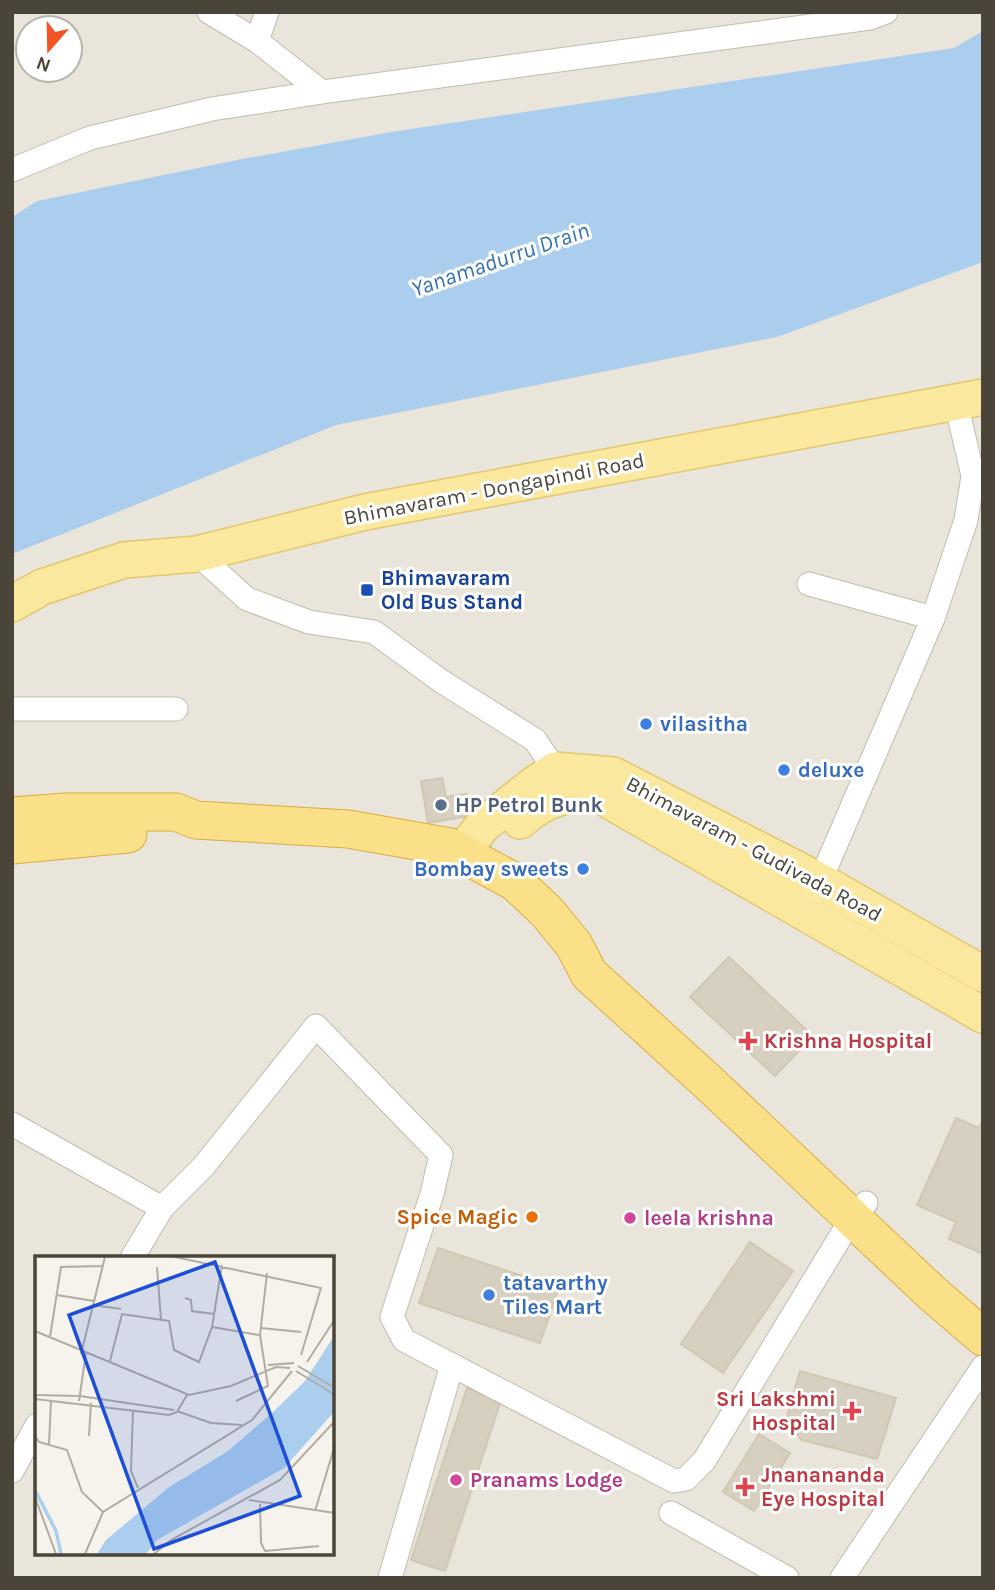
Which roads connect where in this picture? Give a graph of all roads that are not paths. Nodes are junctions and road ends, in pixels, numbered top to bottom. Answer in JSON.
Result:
{"nodes":[{"id":1,"x":209,"y":12,"type":"edge"},
{"id":2,"x":267,"y":12,"type":"edge"},
{"id":3,"x":886,"y":12,"type":"edge"},
{"id":4,"x":257,"y":41,"type":"junction"},
{"id":5,"x":322,"y":92,"type":"junction"},
{"id":6,"x":12,"y":170,"type":"edge"},
{"id":7,"x":969,"y":400,"type":"edge"},
{"id":8,"x":197,"y":554,"type":"junction"},
{"id":9,"x":809,"y":584,"type":"dead end"},
{"id":10,"x":12,"y":604,"type":"edge"},
{"id":11,"x":933,"y":618,"type":"junction"},
{"id":12,"x":12,"y":709,"type":"edge"},
{"id":13,"x":176,"y":709,"type":"dead end"},
{"id":14,"x":557,"y":783,"type":"junction"},
{"id":15,"x":12,"y":816,"type":"edge"},
{"id":16,"x":196,"y":820,"type":"junction"},
{"id":17,"x":12,"y":845,"type":"edge"},
{"id":18,"x":470,"y":859,"type":"junction"},
{"id":19,"x":820,"y":881,"type":"junction"},
{"id":20,"x":806,"y":914,"type":"junction"},
{"id":21,"x":983,"y":974,"type":"edge"},
{"id":22,"x":983,"y":1015,"type":"edge"},
{"id":23,"x":12,"y":1124,"type":"edge"},
{"id":24,"x":162,"y":1208,"type":"junction"},
{"id":25,"x":859,"y":1210,"type":"junction"},
{"id":26,"x":133,"y":1256,"type":"edge"},
{"id":27,"x":981,"y":1325,"type":"edge"},
{"id":28,"x":452,"y":1365,"type":"junction"},
{"id":29,"x":983,"y":1367,"type":"edge"},
{"id":30,"x":35,"y":1429,"type":"edge"},
{"id":31,"x":12,"y":1471,"type":"edge"},
{"id":32,"x":671,"y":1513,"type":"dead end"},
{"id":33,"x":390,"y":1578,"type":"edge"},
{"id":34,"x":787,"y":1578,"type":"edge"},
{"id":35,"x":842,"y":1578,"type":"edge"}],
"edges":[{"from":1,"to":4,"type":"street"},
{"from":2,"to":4,"type":"street"},
{"from":3,"to":5,"type":"street"},
{"from":4,"to":5,"type":"street"},
{"from":5,"to":6,"type":"street"},
{"from":7,"to":8,"type":"main road","name":"Bhimavaram - Dongapindi Road"},
{"from":7,"to":11,"type":"street"},
{"from":8,"to":10,"type":"main road","name":"Bhimavaram - Dongapindi Road"},
{"from":8,"to":14,"type":"street"},
{"from":9,"to":11,"type":"street"},
{"from":11,"to":19,"type":"street"},
{"from":12,"to":13,"type":"street"},
{"from":14,"to":18,"type":"main road"},
{"from":14,"to":19,"type":"main road","name":"Bhimavaram - Gudivada Road"},
{"from":14,"to":20,"type":"main road","name":"Bhimavaram - Gudivada Road"},
{"from":15,"to":16,"type":"highway"},
{"from":16,"to":17,"type":"highway"},
{"from":16,"to":18,"type":"highway"},
{"from":18,"to":25,"type":"highway"},
{"from":19,"to":20,"type":"street"},
{"from":19,"to":21,"type":"main road","name":"Bhimavaram - Gudivada Road"},
{"from":20,"to":22,"type":"main road","name":"Bhimavaram - Gudivada Road"},
{"from":23,"to":24,"type":"street"},
{"from":24,"to":26,"type":"street"},
{"from":24,"to":28,"type":"street"},
{"from":25,"to":27,"type":"highway"},
{"from":25,"to":28,"type":"street"},
{"from":28,"to":33,"type":"street"},
{"from":29,"to":35,"type":"street"},
{"from":30,"to":31,"type":"street"},
{"from":32,"to":34,"type":"street"}]}
